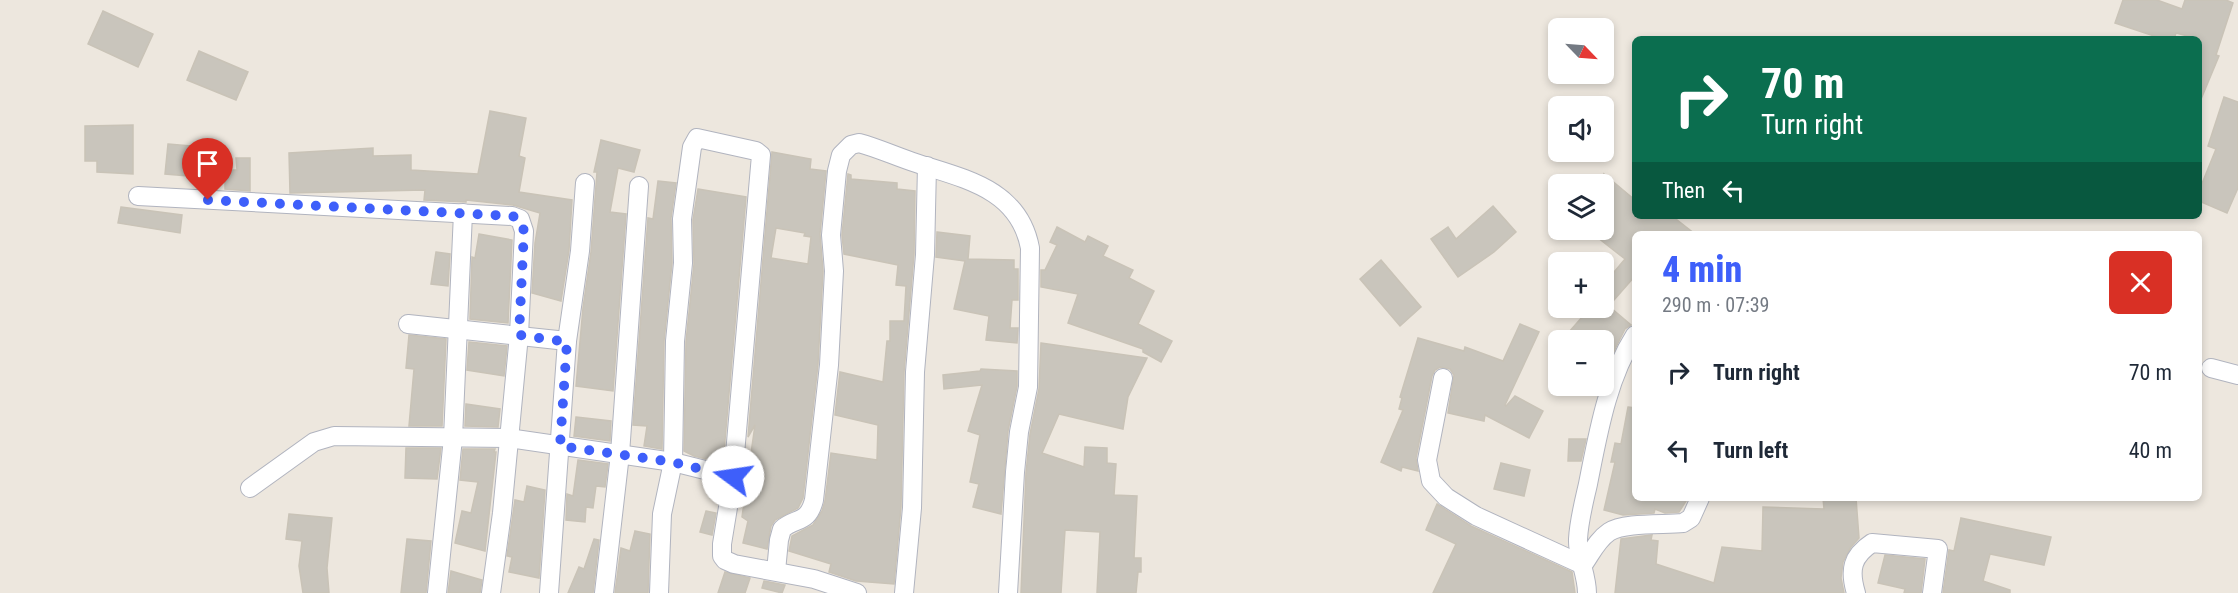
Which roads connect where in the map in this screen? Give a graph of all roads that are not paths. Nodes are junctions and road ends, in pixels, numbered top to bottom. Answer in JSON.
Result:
{"nodes":[{"id":1,"x":927,"y":166,"type":"junction"},
{"id":2,"x":585,"y":183,"type":"dead end"},
{"id":3,"x":639,"y":186,"type":"dead end"},
{"id":4,"x":138,"y":196,"type":"dead end"},
{"id":5,"x":463,"y":213,"type":"junction"},
{"id":6,"x":408,"y":324,"type":"dead end"},
{"id":7,"x":458,"y":331,"type":"junction"},
{"id":8,"x":519,"y":335,"type":"junction"},
{"id":9,"x":1632,"y":340,"type":"edge"},
{"id":10,"x":567,"y":342,"type":"junction"},
{"id":11,"x":2211,"y":368,"type":"dead end"},
{"id":12,"x":2238,"y":375,"type":"edge"},
{"id":13,"x":1443,"y":378,"type":"dead end"},
{"id":14,"x":453,"y":438,"type":"junction"},
{"id":15,"x":508,"y":438,"type":"junction"},
{"id":16,"x":560,"y":446,"type":"junction"},
{"id":17,"x":620,"y":454,"type":"junction"},
{"id":18,"x":672,"y":462,"type":"junction"},
{"id":19,"x":733,"y":477,"type":"junction"},
{"id":20,"x":250,"y":488,"type":"dead end"},
{"id":21,"x":1698,"y":501,"type":"edge"},
{"id":22,"x":1583,"y":565,"type":"junction"},
{"id":23,"x":776,"y":571,"type":"junction"},
{"id":24,"x":437,"y":593,"type":"edge"},
{"id":25,"x":491,"y":593,"type":"edge"},
{"id":26,"x":549,"y":593,"type":"edge"},
{"id":27,"x":604,"y":593,"type":"edge"},
{"id":28,"x":659,"y":593,"type":"edge"},
{"id":29,"x":857,"y":593,"type":"edge"},
{"id":30,"x":904,"y":593,"type":"edge"},
{"id":31,"x":1008,"y":593,"type":"edge"},
{"id":32,"x":1587,"y":593,"type":"edge"},
{"id":33,"x":1856,"y":593,"type":"edge"},
{"id":34,"x":1932,"y":593,"type":"edge"}],
"edges":[{"from":1,"to":23,"type":"street"},
{"from":1,"to":30,"type":"street"},
{"from":1,"to":31,"type":"street"},
{"from":2,"to":10,"type":"street"},
{"from":3,"to":17,"type":"street"},
{"from":4,"to":5,"type":"street"},
{"from":5,"to":7,"type":"street"},
{"from":5,"to":8,"type":"street"},
{"from":6,"to":7,"type":"street"},
{"from":7,"to":8,"type":"street"},
{"from":7,"to":14,"type":"street"},
{"from":8,"to":10,"type":"street"},
{"from":8,"to":15,"type":"street"},
{"from":9,"to":22,"type":"street"},
{"from":10,"to":16,"type":"street"},
{"from":11,"to":12,"type":"street"},
{"from":13,"to":22,"type":"street"},
{"from":14,"to":15,"type":"street"},
{"from":14,"to":20,"type":"street"},
{"from":14,"to":24,"type":"street"},
{"from":15,"to":16,"type":"street"},
{"from":15,"to":25,"type":"street"},
{"from":16,"to":17,"type":"street"},
{"from":16,"to":26,"type":"street"},
{"from":17,"to":18,"type":"street"},
{"from":17,"to":27,"type":"street"},
{"from":18,"to":19,"type":"street"},
{"from":18,"to":19,"type":"street"},
{"from":18,"to":28,"type":"street"},
{"from":19,"to":23,"type":"street"},
{"from":21,"to":22,"type":"street"},
{"from":22,"to":32,"type":"street"},
{"from":23,"to":29,"type":"street"},
{"from":33,"to":34,"type":"street"}]}
